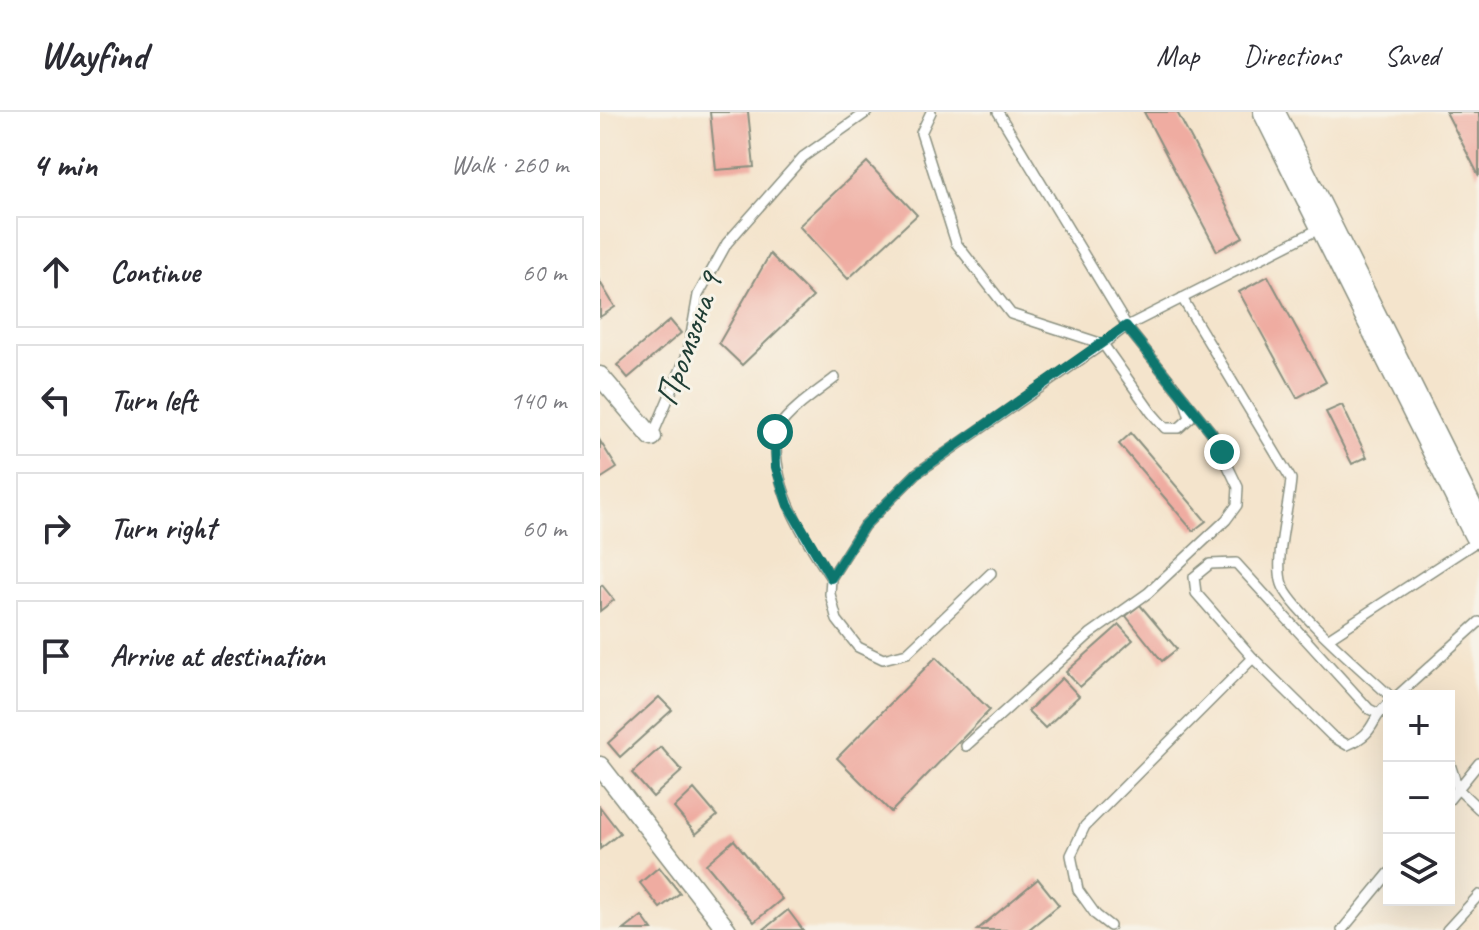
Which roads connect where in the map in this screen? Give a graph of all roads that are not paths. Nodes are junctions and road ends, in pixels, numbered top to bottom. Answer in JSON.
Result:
{"nodes":[{"id":1,"x":867,"y":112,"type":"edge"},
{"id":2,"x":931,"y":112,"type":"edge"},
{"id":3,"x":998,"y":112,"type":"edge"},
{"id":4,"x":1269,"y":112,"type":"edge"},
{"id":5,"x":1325,"y":225,"type":"junction"},
{"id":6,"x":1182,"y":298,"type":"junction"},
{"id":7,"x":1126,"y":326,"type":"junction"},
{"id":8,"x":1103,"y":344,"type":"junction"},
{"id":9,"x":600,"y":376,"type":"edge"},
{"id":10,"x":835,"y":378,"type":"dead end"},
{"id":11,"x":1184,"y":398,"type":"junction"},
{"id":12,"x":652,"y":437,"type":"joint"},
{"id":13,"x":1479,"y":533,"type":"edge"},
{"id":14,"x":1479,"y":540,"type":"edge"},
{"id":15,"x":991,"y":573,"type":"dead end"},
{"id":16,"x":831,"y":578,"type":"junction"},
{"id":17,"x":1479,"y":622,"type":"edge"},
{"id":18,"x":1329,"y":638,"type":"junction"},
{"id":19,"x":1253,"y":658,"type":"junction"},
{"id":20,"x":1384,"y":690,"type":"edge"},
{"id":21,"x":1404,"y":690,"type":"edge"},
{"id":22,"x":1383,"y":708,"type":"edge"},
{"id":23,"x":1377,"y":713,"type":"junction"},
{"id":24,"x":966,"y":746,"type":"dead end"},
{"id":25,"x":1449,"y":762,"type":"edge"},
{"id":26,"x":1479,"y":763,"type":"edge"},
{"id":27,"x":600,"y":766,"type":"edge"},
{"id":28,"x":1458,"y":789,"type":"junction"},
{"id":29,"x":1455,"y":793,"type":"edge"},
{"id":30,"x":1479,"y":809,"type":"edge"},
{"id":31,"x":1383,"y":880,"type":"edge"},
{"id":32,"x":1479,"y":895,"type":"edge"},
{"id":33,"x":1110,"y":926,"type":"dead end"},
{"id":34,"x":727,"y":930,"type":"edge"},
{"id":35,"x":1342,"y":930,"type":"edge"},
{"id":36,"x":1447,"y":930,"type":"edge"}],
"edges":[{"from":1,"to":12,"type":"lane","name":"Промзона 9"},
{"from":2,"to":8,"type":"lane"},
{"from":3,"to":7,"type":"lane"},
{"from":4,"to":5,"type":"main road"},
{"from":5,"to":6,"type":"lane"},
{"from":5,"to":13,"type":"main road"},
{"from":6,"to":7,"type":"lane"},
{"from":6,"to":18,"type":"lane"},
{"from":7,"to":8,"type":"lane"},
{"from":7,"to":11,"type":"lane"},
{"from":8,"to":11,"type":"lane"},
{"from":8,"to":16,"type":"lane"},
{"from":9,"to":12,"type":"street"},
{"from":10,"to":16,"type":"lane"},
{"from":11,"to":24,"type":"lane"},
{"from":14,"to":18,"type":"lane"},
{"from":15,"to":16,"type":"lane"},
{"from":17,"to":21,"type":"lane"},
{"from":18,"to":20,"type":"lane"},
{"from":19,"to":23,"type":"lane"},
{"from":19,"to":23,"type":"lane"},
{"from":19,"to":33,"type":"lane"},
{"from":22,"to":23,"type":"lane"},
{"from":25,"to":28,"type":"lane"},
{"from":26,"to":28,"type":"lane"},
{"from":27,"to":34,"type":"street"},
{"from":28,"to":29,"type":"lane"},
{"from":28,"to":30,"type":"lane"},
{"from":31,"to":35,"type":"lane"},
{"from":32,"to":36,"type":"lane"}]}
